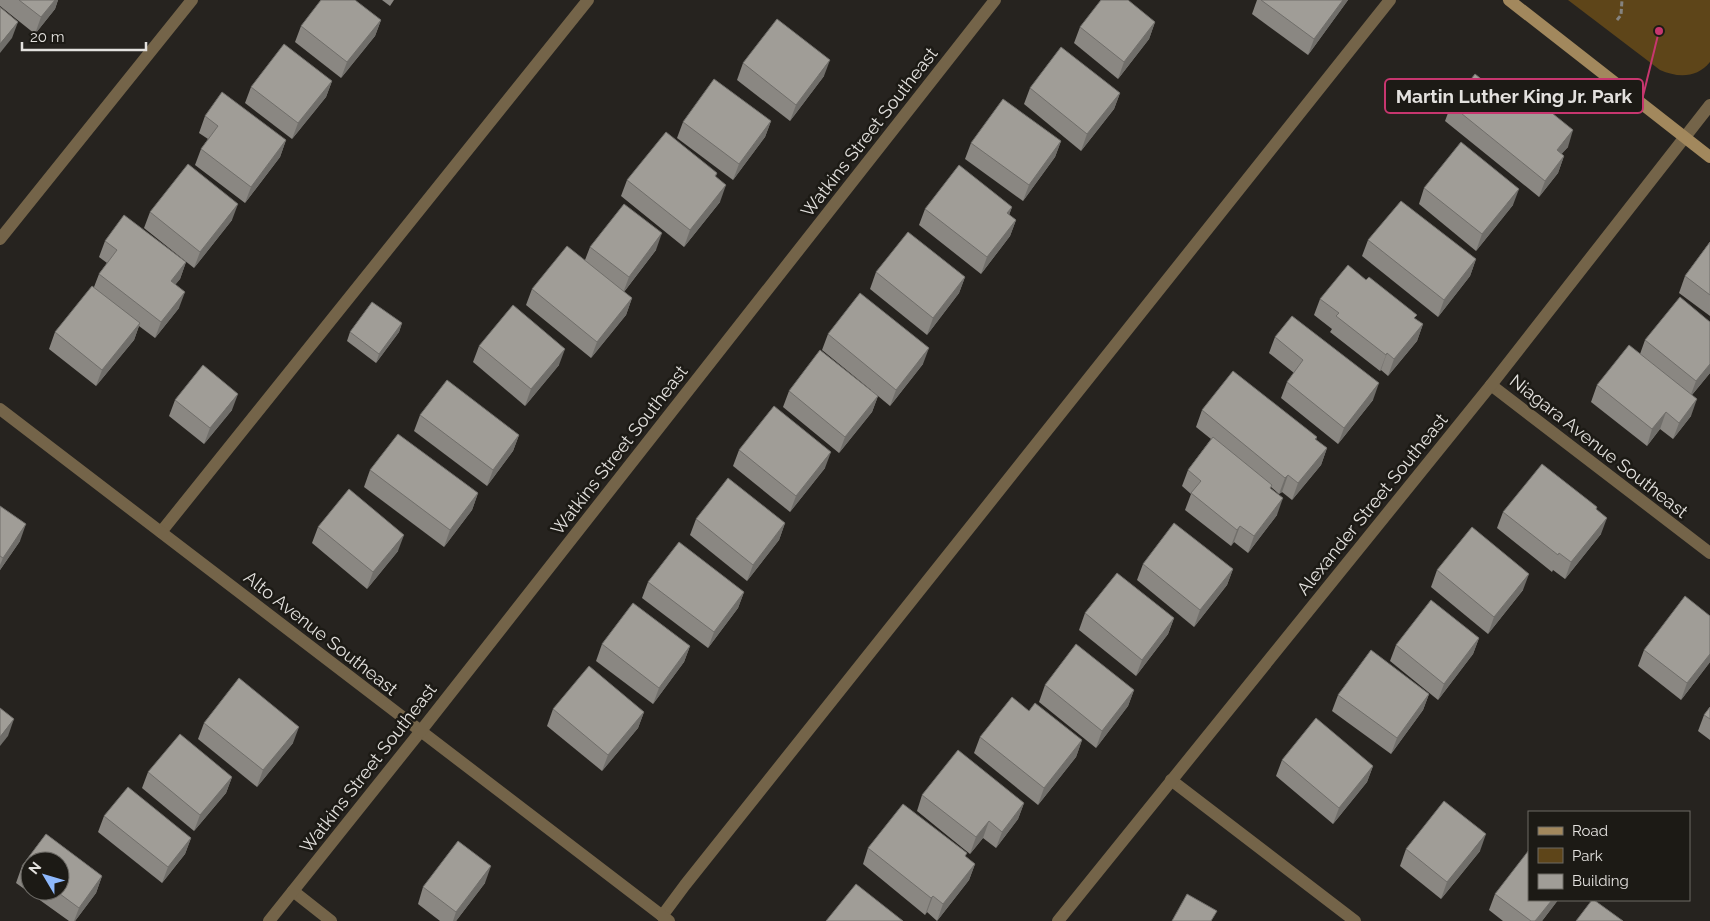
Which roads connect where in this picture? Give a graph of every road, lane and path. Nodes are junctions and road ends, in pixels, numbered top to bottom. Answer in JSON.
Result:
{"nodes":[{"id":1,"x":192,"y":0,"type":"edge"},
{"id":2,"x":588,"y":0,"type":"edge"},
{"id":3,"x":995,"y":0,"type":"edge"},
{"id":4,"x":1390,"y":0,"type":"edge"},
{"id":5,"x":1509,"y":0,"type":"edge"},
{"id":6,"x":1622,"y":0,"type":"edge"},
{"id":7,"x":1617,"y":20,"type":"dead end"},
{"id":8,"x":1710,"y":105,"type":"edge"},
{"id":9,"x":1685,"y":137,"type":"junction"},
{"id":10,"x":1710,"y":157,"type":"edge"},
{"id":11,"x":0,"y":239,"type":"edge"},
{"id":12,"x":1491,"y":384,"type":"junction"},
{"id":13,"x":0,"y":408,"type":"edge"},
{"id":14,"x":161,"y":532,"type":"junction"},
{"id":15,"x":1710,"y":553,"type":"edge"},
{"id":16,"x":420,"y":732,"type":"junction"},
{"id":17,"x":1171,"y":780,"type":"junction"},
{"id":18,"x":293,"y":891,"type":"junction"},
{"id":19,"x":666,"y":918,"type":"edge"},
{"id":20,"x":269,"y":921,"type":"edge"},
{"id":21,"x":331,"y":921,"type":"edge"},
{"id":22,"x":1058,"y":921,"type":"edge"},
{"id":23,"x":1354,"y":921,"type":"edge"}],
"edges":[{"from":1,"to":11,"type":"street"},
{"from":2,"to":14,"type":"street"},
{"from":3,"to":16,"type":"street","name":"Watkins Street Southeast"},
{"from":4,"to":19,"type":"street"},
{"from":5,"to":9,"type":"street"},
{"from":6,"to":7,"type":"path"},
{"from":8,"to":9,"type":"street","name":"Alexander Street Southeast"},
{"from":9,"to":10,"type":"street"},
{"from":9,"to":12,"type":"street","name":"Alexander Street Southeast"},
{"from":12,"to":15,"type":"street","name":"Niagara Avenue Southeast"},
{"from":12,"to":17,"type":"street","name":"Alexander Street Southeast"},
{"from":13,"to":14,"type":"street","name":"Alto Avenue Southeast"},
{"from":14,"to":16,"type":"street","name":"Alto Avenue Southeast"},
{"from":16,"to":18,"type":"street","name":"Watkins Street Southeast"},
{"from":16,"to":19,"type":"street","name":"Alto Avenue Southeast"},
{"from":17,"to":22,"type":"street","name":"Alexander Street Southeast"},
{"from":17,"to":23,"type":"street"},
{"from":18,"to":20,"type":"street","name":"Watkins Street Southeast"},
{"from":18,"to":21,"type":"street"}]}
